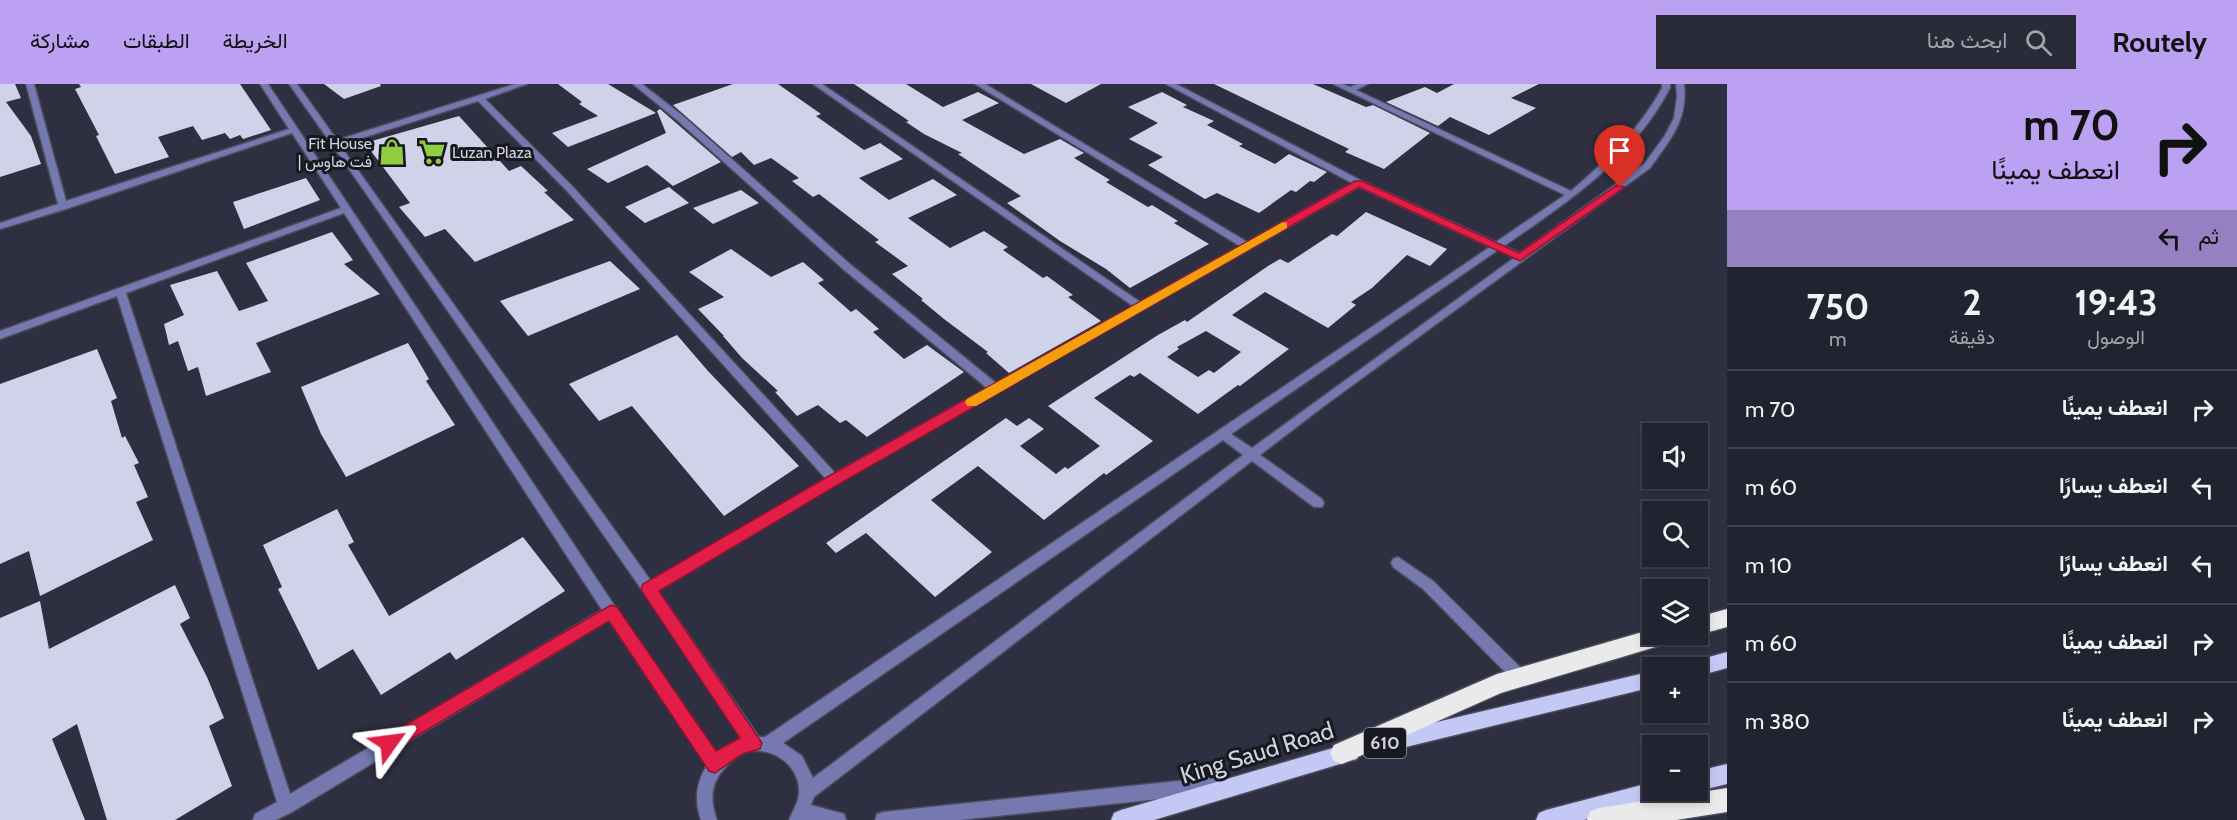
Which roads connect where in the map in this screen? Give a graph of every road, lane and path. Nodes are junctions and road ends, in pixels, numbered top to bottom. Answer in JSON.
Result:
{"nodes":[{"id":1,"x":30,"y":84,"type":"edge"},
{"id":2,"x":264,"y":84,"type":"edge"},
{"id":3,"x":293,"y":84,"type":"edge"},
{"id":4,"x":523,"y":84,"type":"edge"},
{"id":5,"x":637,"y":84,"type":"edge"},
{"id":6,"x":817,"y":84,"type":"edge"},
{"id":7,"x":980,"y":84,"type":"edge"},
{"id":8,"x":1170,"y":84,"type":"edge"},
{"id":9,"x":1337,"y":84,"type":"edge"},
{"id":10,"x":1364,"y":84,"type":"edge"},
{"id":11,"x":1665,"y":84,"type":"edge"},
{"id":12,"x":1680,"y":84,"type":"edge"},
{"id":13,"x":1350,"y":90,"type":"junction"},
{"id":14,"x":480,"y":98,"type":"junction"},
{"id":15,"x":294,"y":130,"type":"junction"},
{"id":16,"x":333,"y":144,"type":"junction"},
{"id":17,"x":1359,"y":183,"type":"junction"},
{"id":18,"x":1572,"y":195,"type":"junction"},
{"id":19,"x":63,"y":207,"type":"junction"},
{"id":20,"x":346,"y":209,"type":"junction"},
{"id":21,"x":0,"y":226,"type":"edge"},
{"id":22,"x":1247,"y":246,"type":"junction"},
{"id":23,"x":1497,"y":248,"type":"junction"},
{"id":24,"x":1520,"y":257,"type":"junction"},
{"id":25,"x":120,"y":290,"type":"junction"},
{"id":26,"x":1139,"y":306,"type":"junction"},
{"id":27,"x":0,"y":335,"type":"edge"},
{"id":28,"x":994,"y":389,"type":"junction"},
{"id":29,"x":1222,"y":433,"type":"junction"},
{"id":30,"x":1251,"y":455,"type":"junction"},
{"id":31,"x":834,"y":480,"type":"junction"},
{"id":32,"x":1318,"y":503,"type":"dead end"},
{"id":33,"x":1398,"y":563,"type":"dead end"},
{"id":34,"x":649,"y":589,"type":"junction"},
{"id":35,"x":611,"y":612,"type":"junction"},
{"id":36,"x":1727,"y":618,"type":"edge"},
{"id":37,"x":1708,"y":623,"type":"edge"},
{"id":38,"x":1642,"y":642,"type":"edge"},
{"id":39,"x":1727,"y":660,"type":"edge"},
{"id":40,"x":1708,"y":665,"type":"edge"},
{"id":41,"x":1520,"y":677,"type":"junction"},
{"id":42,"x":1642,"y":682,"type":"edge"},
{"id":43,"x":761,"y":743,"type":"junction"},
{"id":44,"x":1342,"y":753,"type":"junction"},
{"id":45,"x":715,"y":765,"type":"junction"},
{"id":46,"x":1727,"y":774,"type":"edge"},
{"id":47,"x":1708,"y":779,"type":"edge"},
{"id":48,"x":1250,"y":781,"type":"junction"},
{"id":49,"x":808,"y":792,"type":"junction"},
{"id":50,"x":1642,"y":795,"type":"edge"},
{"id":51,"x":1727,"y":800,"type":"edge"},
{"id":52,"x":286,"y":806,"type":"junction"},
{"id":53,"x":800,"y":816,"type":"edge"},
{"id":54,"x":261,"y":820,"type":"edge"},
{"id":55,"x":708,"y":820,"type":"edge"},
{"id":56,"x":838,"y":820,"type":"edge"},
{"id":57,"x":883,"y":820,"type":"edge"},
{"id":58,"x":1121,"y":820,"type":"edge"},
{"id":59,"x":1546,"y":820,"type":"edge"},
{"id":60,"x":1599,"y":820,"type":"edge"}],
"edges":[{"from":1,"to":19,"type":"street"},
{"from":2,"to":15,"type":"street"},
{"from":3,"to":16,"type":"street"},
{"from":4,"to":14,"type":"street"},
{"from":5,"to":28,"type":"street"},
{"from":6,"to":26,"type":"street"},
{"from":7,"to":22,"type":"street"},
{"from":8,"to":17,"type":"street"},
{"from":9,"to":13,"type":"street"},
{"from":10,"to":13,"type":"street"},
{"from":11,"to":18,"type":"street"},
{"from":12,"to":24,"type":"street"},
{"from":13,"to":18,"type":"street"},
{"from":14,"to":16,"type":"street"},
{"from":14,"to":31,"type":"street"},
{"from":15,"to":19,"type":"street"},
{"from":15,"to":20,"type":"street"},
{"from":16,"to":34,"type":"street"},
{"from":17,"to":22,"type":"street"},
{"from":17,"to":23,"type":"street"},
{"from":18,"to":23,"type":"street"},
{"from":19,"to":21,"type":"street"},
{"from":20,"to":25,"type":"street"},
{"from":20,"to":35,"type":"street"},
{"from":22,"to":26,"type":"street"},
{"from":23,"to":24,"type":"street"},
{"from":23,"to":29,"type":"street"},
{"from":24,"to":30,"type":"street"},
{"from":25,"to":27,"type":"street"},
{"from":25,"to":52,"type":"street"},
{"from":26,"to":28,"type":"street"},
{"from":28,"to":31,"type":"street"},
{"from":29,"to":30,"type":"street"},
{"from":29,"to":43,"type":"street"},
{"from":30,"to":32,"type":"street"},
{"from":30,"to":49,"type":"street"},
{"from":31,"to":34,"type":"street"},
{"from":33,"to":41,"type":"street"},
{"from":34,"to":43,"type":"street"},
{"from":35,"to":45,"type":"street"},
{"from":35,"to":52,"type":"street"},
{"from":36,"to":37,"type":"highway"},
{"from":38,"to":41,"type":"highway"},
{"from":39,"to":40,"type":"main road"},
{"from":41,"to":44,"type":"highway"},
{"from":42,"to":44,"type":"main road","name":"King Saud Road","number":"610"},
{"from":43,"to":45,"type":"street"},
{"from":43,"to":49,"type":"street"},
{"from":44,"to":48,"type":"main road","name":"King Saud Road","number":"610"},
{"from":45,"to":55,"type":"street"},
{"from":46,"to":47,"type":"main road"},
{"from":48,"to":57,"type":"street"},
{"from":48,"to":58,"type":"main road","name":"King Saud Road","number":"610"},
{"from":49,"to":53,"type":"street"},
{"from":50,"to":59,"type":"main road"},
{"from":51,"to":60,"type":"highway"},
{"from":52,"to":54,"type":"street"},
{"from":53,"to":56,"type":"street"}]}
